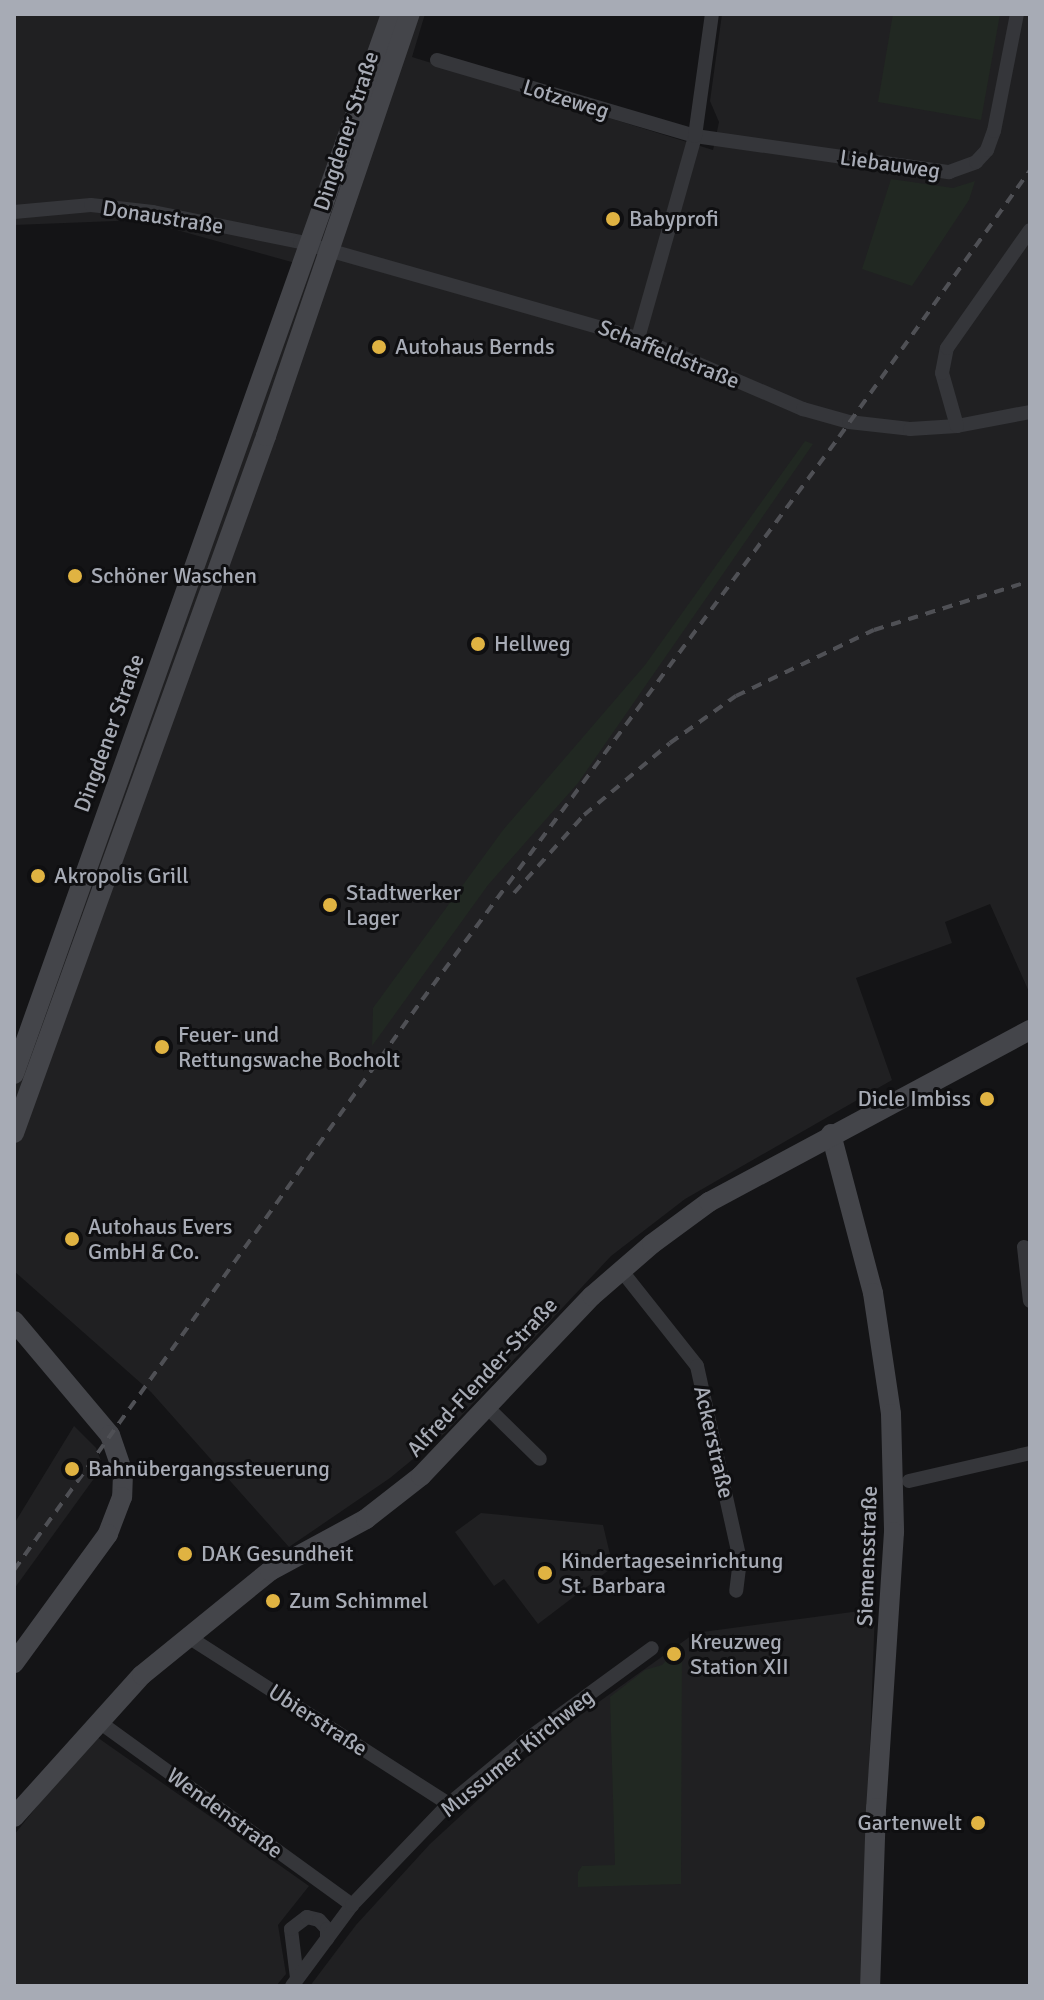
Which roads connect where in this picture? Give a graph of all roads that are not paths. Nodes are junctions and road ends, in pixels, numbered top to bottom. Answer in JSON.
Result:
{"nodes":[{"id":1,"x":391,"y":14,"type":"edge"},
{"id":2,"x":410,"y":14,"type":"edge"},
{"id":3,"x":712,"y":14,"type":"edge"},
{"id":4,"x":1017,"y":14,"type":"edge"},
{"id":5,"x":437,"y":60,"type":"dead end"},
{"id":6,"x":695,"y":136,"type":"junction"},
{"id":7,"x":14,"y":212,"type":"edge"},
{"id":8,"x":1030,"y":230,"type":"edge"},
{"id":9,"x":311,"y":244,"type":"junction"},
{"id":10,"x":331,"y":250,"type":"junction"},
{"id":11,"x":638,"y":338,"type":"junction"},
{"id":12,"x":253,"y":409,"type":"junction"},
{"id":13,"x":1030,"y":412,"type":"edge"},
{"id":14,"x":957,"y":426,"type":"junction"},
{"id":15,"x":231,"y":534,"type":"junction"},
{"id":16,"x":1030,"y":1030,"type":"edge"},
{"id":17,"x":14,"y":1074,"type":"edge"},
{"id":18,"x":14,"y":1133,"type":"edge"},
{"id":19,"x":831,"y":1134,"type":"junction"},
{"id":20,"x":1024,"y":1247,"type":"dead end"},
{"id":21,"x":621,"y":1270,"type":"junction"},
{"id":22,"x":1030,"y":1301,"type":"edge"},
{"id":23,"x":14,"y":1321,"type":"edge"},
{"id":24,"x":487,"y":1407,"type":"junction"},
{"id":25,"x":1030,"y":1453,"type":"edge"},
{"id":26,"x":540,"y":1459,"type":"dead end"},
{"id":27,"x":909,"y":1481,"type":"dead end"},
{"id":28,"x":736,"y":1591,"type":"dead end"},
{"id":29,"x":187,"y":1636,"type":"junction"},
{"id":30,"x":652,"y":1648,"type":"dead end"},
{"id":31,"x":14,"y":1663,"type":"edge"},
{"id":32,"x":98,"y":1721,"type":"junction"},
{"id":33,"x":449,"y":1804,"type":"junction"},
{"id":34,"x":14,"y":1817,"type":"edge"},
{"id":35,"x":352,"y":1905,"type":"junction"},
{"id":36,"x":327,"y":1939,"type":"junction"},
{"id":37,"x":294,"y":1982,"type":"edge"},
{"id":38,"x":870,"y":1986,"type":"edge"}],
"edges":[{"from":1,"to":9,"type":"main road","name":"Dingdener Straße"},
{"from":2,"to":10,"type":"main road","name":"Dingdener Straße"},
{"from":3,"to":6,"type":"street"},
{"from":4,"to":6,"type":"street","name":"Liebauweg"},
{"from":5,"to":6,"type":"street","name":"Lotzeweg"},
{"from":6,"to":11,"type":"street"},
{"from":7,"to":9,"type":"street","name":"Donaustraße"},
{"from":8,"to":14,"type":"street"},
{"from":9,"to":10,"type":"street","name":"Schaffeldstraße"},
{"from":9,"to":12,"type":"main road","name":"Dingdener Straße"},
{"from":10,"to":11,"type":"street","name":"Schaffeldstraße"},
{"from":10,"to":15,"type":"main road","name":"Dingdener Straße"},
{"from":11,"to":14,"type":"street","name":"Schaffeldstraße"},
{"from":12,"to":15,"type":"main road","name":"Dingdener Straße"},
{"from":12,"to":17,"type":"main road","name":"Dingdener Straße"},
{"from":13,"to":14,"type":"street","name":"Schaffeldstraße"},
{"from":15,"to":18,"type":"main road","name":"Dingdener Straße"},
{"from":16,"to":19,"type":"main road","name":"Alfred-Flender-Straße"},
{"from":19,"to":21,"type":"main road","name":"Alfred-Flender-Straße"},
{"from":19,"to":38,"type":"main road","name":"Siemensstraße"},
{"from":20,"to":22,"type":"street"},
{"from":21,"to":24,"type":"main road","name":"Alfred-Flender-Straße"},
{"from":21,"to":28,"type":"street","name":"Ackerstraße"},
{"from":23,"to":31,"type":"main road"},
{"from":24,"to":26,"type":"street"},
{"from":24,"to":29,"type":"main road","name":"Alfred-Flender-Straße"},
{"from":25,"to":27,"type":"street"},
{"from":29,"to":32,"type":"main road","name":"Alfred-Flender-Straße"},
{"from":29,"to":33,"type":"street","name":"Ubierstraße"},
{"from":30,"to":33,"type":"street","name":"Mussumer Kirchweg"},
{"from":32,"to":34,"type":"main road","name":"Alfred-Flender-Straße"},
{"from":32,"to":35,"type":"street","name":"Wendenstraße"},
{"from":33,"to":35,"type":"street","name":"Mussumer Kirchweg"},
{"from":35,"to":36,"type":"street","name":"Mussumer Kirchweg"},
{"from":36,"to":37,"type":"street","name":"Mussumer Kirchweg"},
{"from":36,"to":37,"type":"street"}]}
